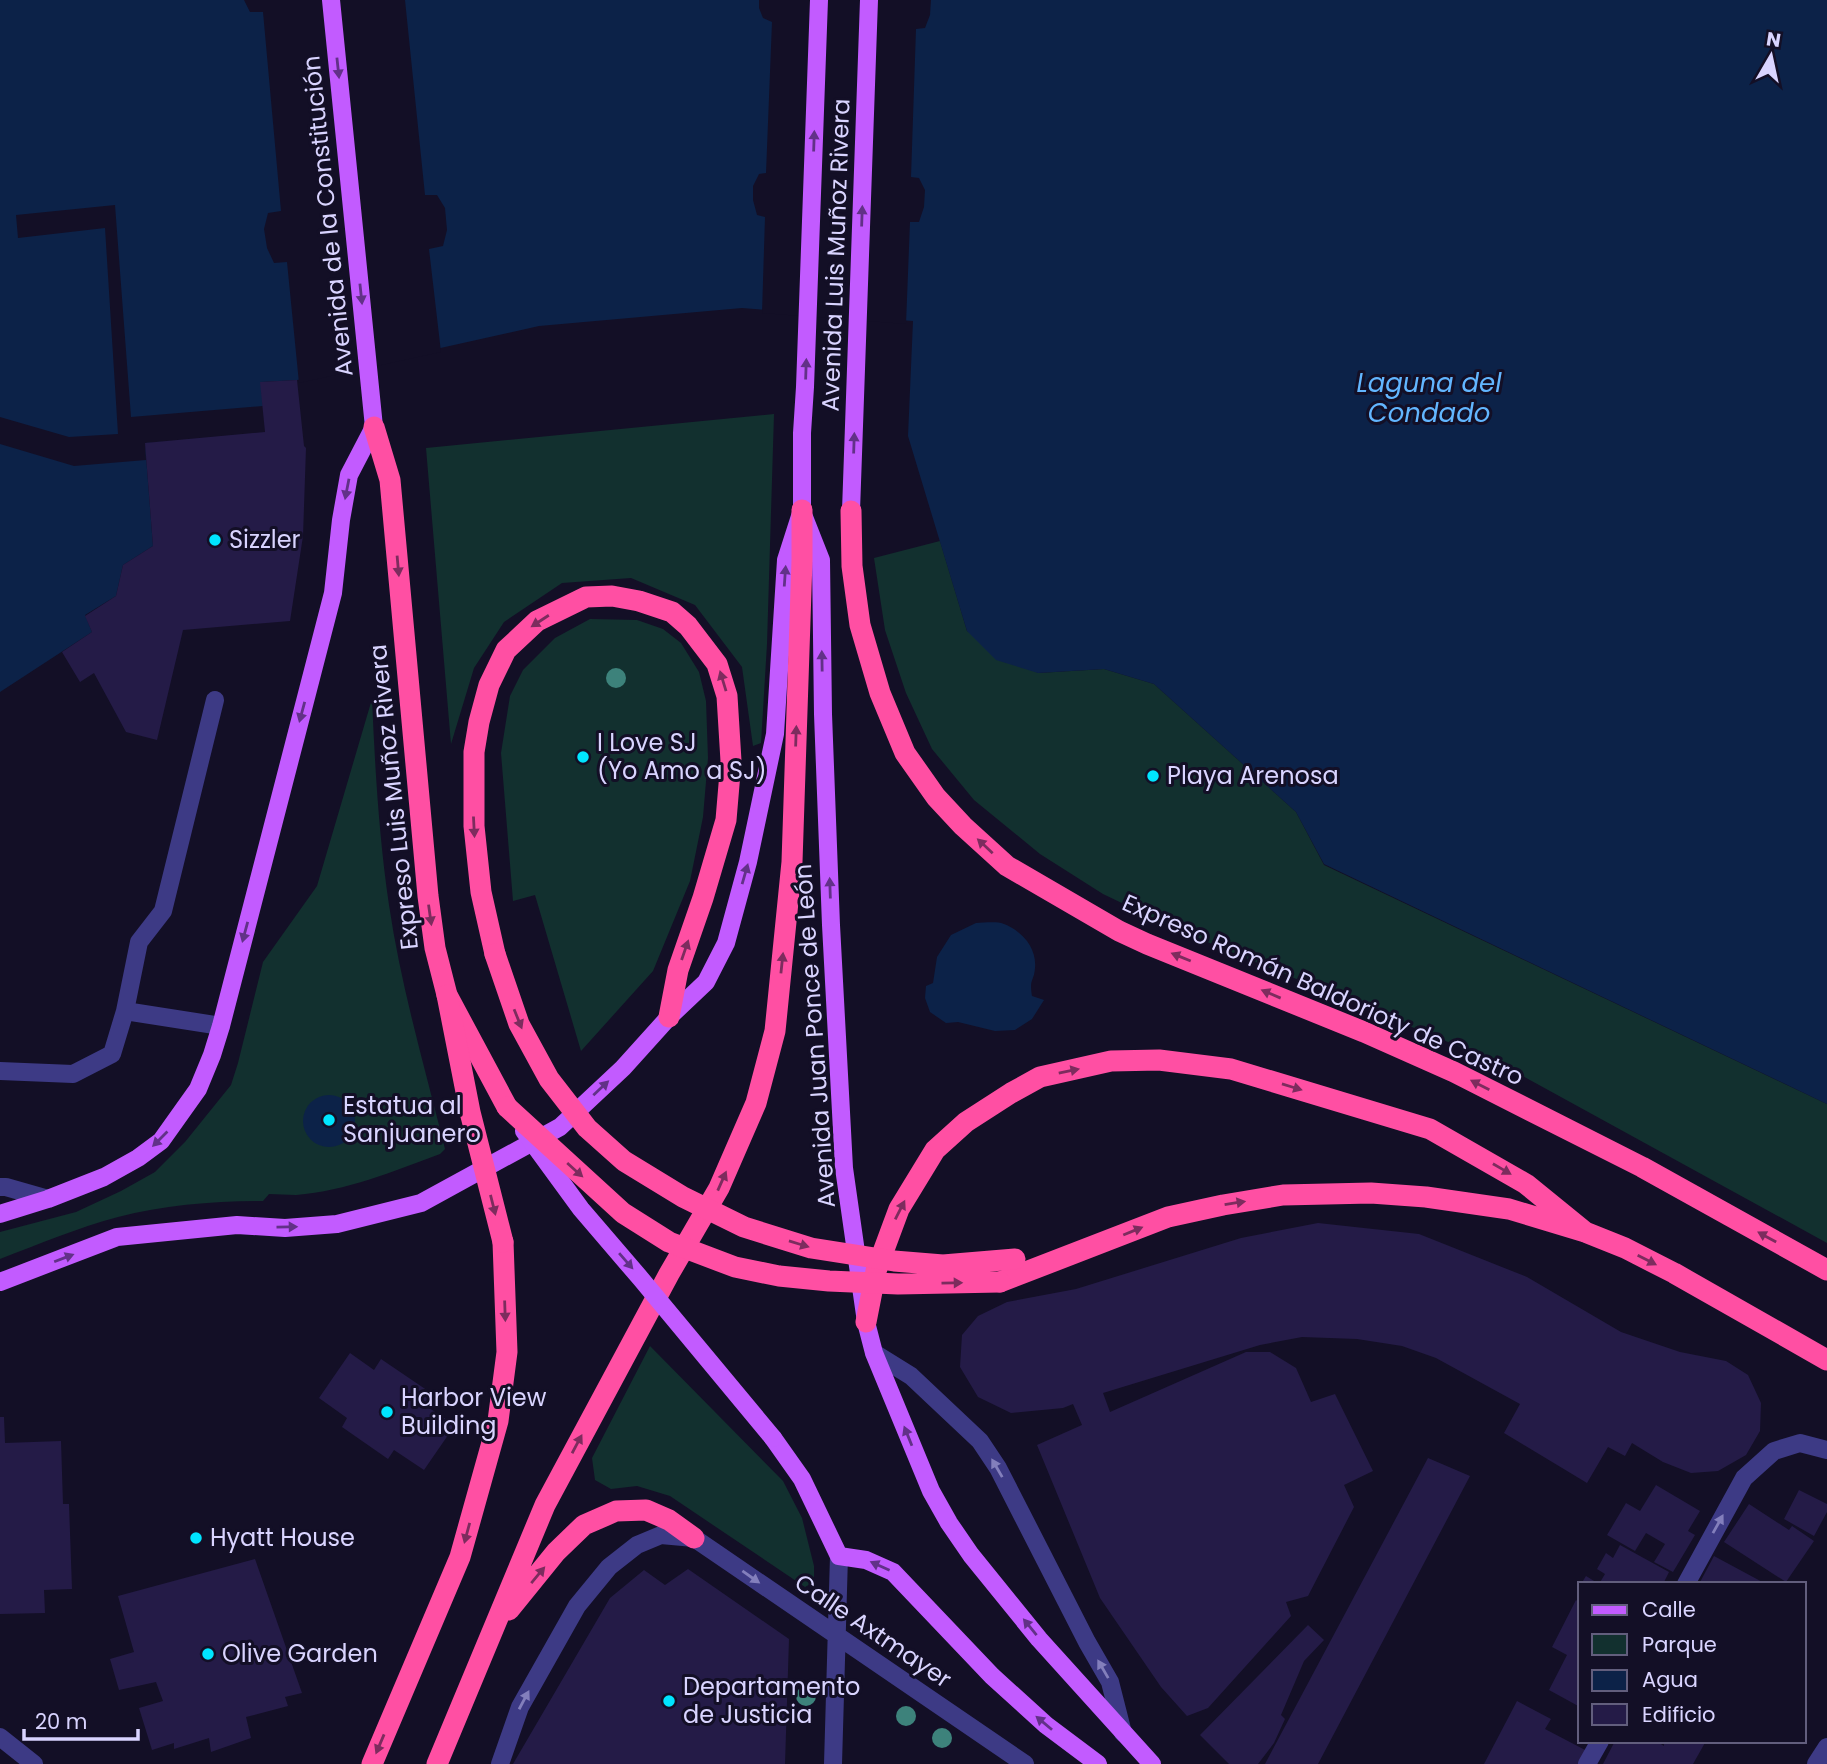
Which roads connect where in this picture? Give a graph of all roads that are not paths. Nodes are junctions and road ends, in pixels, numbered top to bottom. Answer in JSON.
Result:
{"nodes":[{"id":1,"x":331,"y":0,"type":"edge"},
{"id":2,"x":819,"y":0,"type":"edge"},
{"id":3,"x":869,"y":0,"type":"edge"},
{"id":4,"x":374,"y":427,"type":"junction"},
{"id":5,"x":802,"y":510,"type":"junction"},
{"id":6,"x":851,"y":511,"type":"joint"},
{"id":7,"x":215,"y":700,"type":"dead end"},
{"id":8,"x":447,"y":995,"type":"junction"},
{"id":9,"x":125,"y":1011,"type":"junction"},
{"id":10,"x":669,"y":1017,"type":"junction"},
{"id":11,"x":221,"y":1026,"type":"junction"},
{"id":12,"x":0,"y":1071,"type":"edge"},
{"id":13,"x":507,"y":1107,"type":"junction"},
{"id":14,"x":0,"y":1187,"type":"edge"},
{"id":15,"x":48,"y":1199,"type":"junction"},
{"id":16,"x":0,"y":1214,"type":"edge"},
{"id":17,"x":1585,"y":1232,"type":"junction"},
{"id":18,"x":1088,"y":1249,"type":"junction"},
{"id":19,"x":1827,"y":1270,"type":"edge"},
{"id":20,"x":0,"y":1282,"type":"edge"},
{"id":21,"x":866,"y":1322,"type":"junction"},
{"id":22,"x":874,"y":1353,"type":"junction"},
{"id":23,"x":1827,"y":1360,"type":"edge"},
{"id":24,"x":1827,"y":1450,"type":"edge"},
{"id":25,"x":694,"y":1538,"type":"junction"},
{"id":26,"x":839,"y":1556,"type":"junction"},
{"id":27,"x":1687,"y":1582,"type":"edge"},
{"id":28,"x":494,"y":1627,"type":"junction"},
{"id":29,"x":837,"y":1637,"type":"junction"},
{"id":30,"x":1123,"y":1733,"type":"junction"},
{"id":31,"x":0,"y":1737,"type":"edge"},
{"id":32,"x":1599,"y":1743,"type":"edge"},
{"id":33,"x":1827,"y":1747,"type":"edge"},
{"id":34,"x":34,"y":1764,"type":"edge"},
{"id":35,"x":372,"y":1764,"type":"edge"},
{"id":36,"x":437,"y":1764,"type":"edge"},
{"id":37,"x":500,"y":1764,"type":"edge"},
{"id":38,"x":833,"y":1764,"type":"edge"},
{"id":39,"x":1025,"y":1764,"type":"edge"},
{"id":40,"x":1098,"y":1764,"type":"edge"},
{"id":41,"x":1152,"y":1764,"type":"edge"},
{"id":42,"x":1587,"y":1764,"type":"edge"},
{"id":43,"x":1816,"y":1764,"type":"edge"}],
"edges":[{"from":1,"to":4,"type":"main road","name":"Avenida de la Constitución","one_way":true},
{"from":5,"to":2,"type":"main road","name":"Avenida Luis Muñoz Rivera","one_way":true},
{"from":6,"to":3,"type":"main road","name":"Avenida Luis Muñoz Rivera","one_way":true},
{"from":4,"to":8,"type":"highway","name":"Expreso Luis Muñoz Rivera","one_way":true},
{"from":4,"to":11,"type":"main road","one_way":true},
{"from":10,"to":5,"type":"main road","one_way":true},
{"from":21,"to":5,"type":"main road","name":"Avenida Juan Ponce de León","one_way":true},
{"from":28,"to":5,"type":"highway","one_way":true},
{"from":19,"to":6,"type":"highway","name":"Expreso Román Baldorioty de Castro","one_way":true},
{"from":7,"to":9,"type":"street"},
{"from":8,"to":13,"type":"highway","bridge":true},
{"from":8,"to":35,"type":"highway","name":"Expreso Luis Muñoz Rivera","one_way":true,"bridge":true},
{"from":9,"to":11,"type":"street"},
{"from":9,"to":12,"type":"street"},
{"from":10,"to":18,"type":"highway","one_way":true,"bridge":true},
{"from":20,"to":10,"type":"main road","one_way":true},
{"from":11,"to":15,"type":"main road","one_way":true},
{"from":13,"to":18,"type":"highway","one_way":true,"bridge":true},
{"from":13,"to":26,"type":"main road","one_way":true,"bridge":true},
{"from":14,"to":15,"type":"street"},
{"from":15,"to":16,"type":"main road"},
{"from":18,"to":17,"type":"highway","one_way":true},
{"from":21,"to":17,"type":"highway","one_way":true},
{"from":17,"to":23,"type":"highway","one_way":true},
{"from":21,"to":22,"type":"main road","name":"Avenida Juan Ponce de León"},
{"from":30,"to":22,"type":"main road","name":"Avenida Juan Ponce de León","one_way":true},
{"from":30,"to":22,"type":"street","one_way":true},
{"from":27,"to":24,"type":"street","one_way":true},
{"from":28,"to":25,"type":"highway","one_way":true},
{"from":25,"to":29,"type":"street","name":"Calle Axtmayer","one_way":true},
{"from":37,"to":25,"type":"street","one_way":true},
{"from":26,"to":29,"type":"street"},
{"from":40,"to":26,"type":"main road","one_way":true},
{"from":28,"to":36,"type":"highway"},
{"from":29,"to":38,"type":"street"},
{"from":29,"to":39,"type":"street","name":"Calle Axtmayer"},
{"from":30,"to":41,"type":"main road","name":"Avenida Juan Ponce de León"},
{"from":31,"to":34,"type":"street"},
{"from":32,"to":42,"type":"street"},
{"from":33,"to":43,"type":"street"}]}
